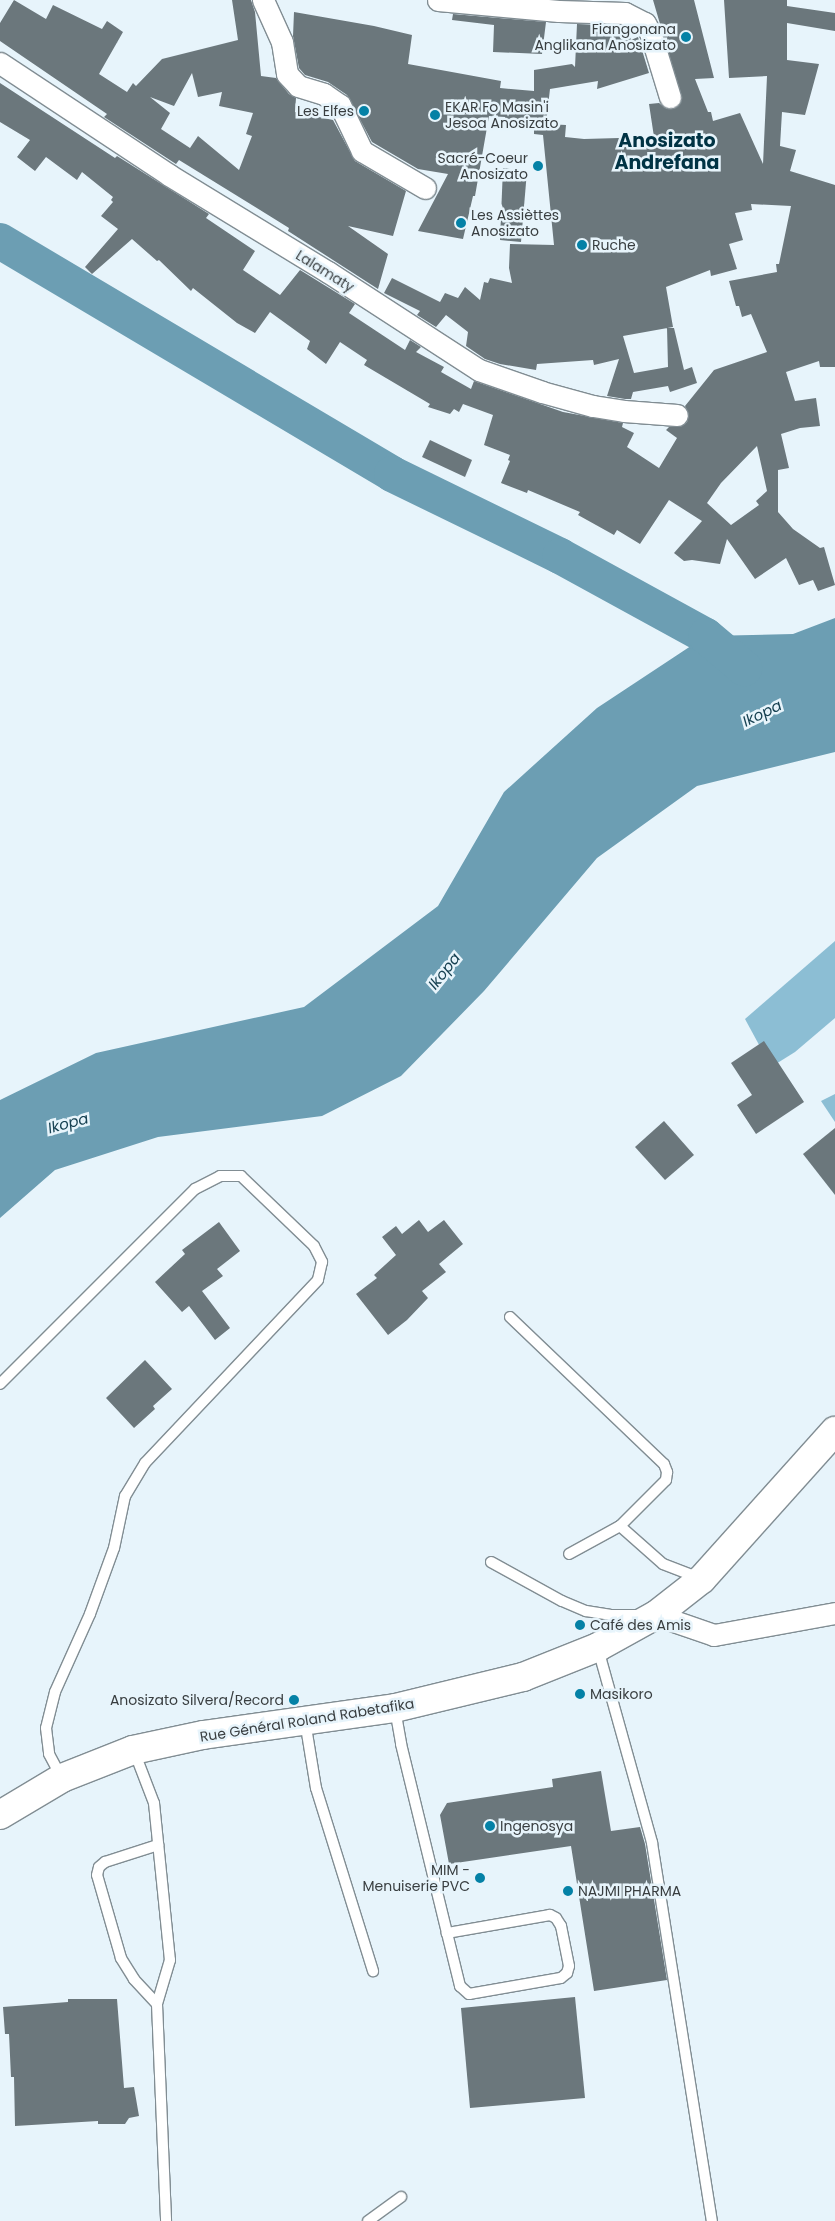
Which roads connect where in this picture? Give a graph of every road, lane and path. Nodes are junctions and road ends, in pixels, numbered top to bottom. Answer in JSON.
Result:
{"nodes":[{"id":1,"x":263,"y":0,"type":"edge"},
{"id":2,"x":438,"y":0,"type":"edge"},
{"id":3,"x":0,"y":63,"type":"edge"},
{"id":4,"x":670,"y":97,"type":"dead end"},
{"id":5,"x":425,"y":188,"type":"dead end"},
{"id":6,"x":677,"y":415,"type":"dead end"},
{"id":7,"x":510,"y":1317,"type":"dead end"},
{"id":8,"x":0,"y":1384,"type":"edge"},
{"id":9,"x":835,"y":1431,"type":"edge"},
{"id":10,"x":620,"y":1526,"type":"junction"},
{"id":11,"x":569,"y":1554,"type":"dead end"},
{"id":12,"x":491,"y":1562,"type":"dead end"},
{"id":13,"x":702,"y":1579,"type":"junction"},
{"id":14,"x":835,"y":1613,"type":"edge"},
{"id":15,"x":656,"y":1615,"type":"junction"},
{"id":16,"x":598,"y":1647,"type":"junction"},
{"id":17,"x":395,"y":1708,"type":"junction"},
{"id":18,"x":305,"y":1720,"type":"junction"},
{"id":19,"x":133,"y":1750,"type":"junction"},
{"id":20,"x":62,"y":1778,"type":"junction"},
{"id":21,"x":0,"y":1814,"type":"edge"},
{"id":22,"x":158,"y":1845,"type":"junction"},
{"id":23,"x":447,"y":1933,"type":"junction"},
{"id":24,"x":373,"y":1971,"type":"dead end"},
{"id":25,"x":158,"y":2004,"type":"junction"},
{"id":26,"x":401,"y":2197,"type":"dead end"},
{"id":27,"x":166,"y":2221,"type":"edge"},
{"id":28,"x":368,"y":2221,"type":"edge"},
{"id":29,"x":712,"y":2221,"type":"edge"}],
"edges":[{"from":1,"to":5,"type":"street"},
{"from":2,"to":4,"type":"street"},
{"from":3,"to":6,"type":"street","name":"Lalamaty"},
{"from":7,"to":10,"type":"lane"},
{"from":8,"to":20,"type":"lane"},
{"from":9,"to":13,"type":"main road","name":"Rue Général Roland Rabetafika"},
{"from":10,"to":11,"type":"lane"},
{"from":10,"to":13,"type":"lane"},
{"from":12,"to":15,"type":"lane"},
{"from":13,"to":15,"type":"main road","name":"Rue Général Roland Rabetafika"},
{"from":14,"to":15,"type":"street"},
{"from":15,"to":16,"type":"main road","name":"Rue Général Roland Rabetafika"},
{"from":16,"to":17,"type":"main road","name":"Rue Général Roland Rabetafika"},
{"from":16,"to":29,"type":"lane"},
{"from":17,"to":18,"type":"main road","name":"Rue Général Roland Rabetafika"},
{"from":17,"to":23,"type":"lane"},
{"from":18,"to":19,"type":"main road","name":"Rue Général Roland Rabetafika"},
{"from":18,"to":24,"type":"lane"},
{"from":19,"to":20,"type":"main road","name":"Rue Général Roland Rabetafika"},
{"from":19,"to":22,"type":"lane"},
{"from":20,"to":21,"type":"main road","name":"Rue Général Roland Rabetafika"},
{"from":22,"to":25,"type":"lane"},
{"from":22,"to":25,"type":"lane"},
{"from":23,"to":23,"type":"lane"},
{"from":25,"to":27,"type":"lane"},
{"from":26,"to":28,"type":"lane"}]}
